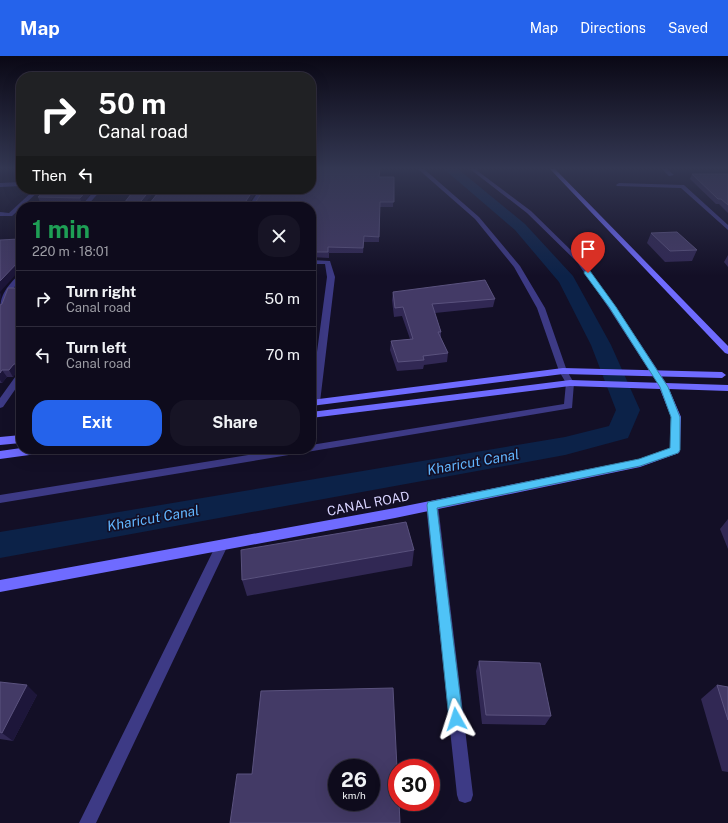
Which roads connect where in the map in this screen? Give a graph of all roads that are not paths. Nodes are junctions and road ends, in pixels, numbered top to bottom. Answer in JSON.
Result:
{"nodes":[{"id":1,"x":463,"y":205,"type":"edge"},
{"id":2,"x":519,"y":205,"type":"edge"},
{"id":3,"x":587,"y":205,"type":"edge"},
{"id":4,"x":703,"y":205,"type":"edge"},
{"id":5,"x":16,"y":209,"type":"edge"},
{"id":6,"x":0,"y":214,"type":"edge"},
{"id":7,"x":728,"y":228,"type":"edge"},
{"id":8,"x":316,"y":262,"type":"edge"},
{"id":9,"x":16,"y":281,"type":"edge"},
{"id":10,"x":0,"y":310,"type":"edge"},
{"id":11,"x":728,"y":351,"type":"edge"},
{"id":12,"x":563,"y":371,"type":"junction"},
{"id":13,"x":725,"y":371,"type":"edge"},
{"id":14,"x":655,"y":374,"type":"junction"},
{"id":15,"x":316,"y":381,"type":"edge"},
{"id":16,"x":16,"y":382,"type":"edge"},
{"id":17,"x":570,"y":383,"type":"junction"},
{"id":18,"x":728,"y":385,"type":"edge"},
{"id":19,"x":664,"y":387,"type":"junction"},
{"id":20,"x":728,"y":388,"type":"edge"},
{"id":21,"x":316,"y":402,"type":"edge"},
{"id":22,"x":0,"y":406,"type":"edge"},
{"id":23,"x":316,"y":414,"type":"edge"},
{"id":24,"x":16,"y":440,"type":"edge"},
{"id":25,"x":0,"y":442,"type":"edge"},
{"id":26,"x":316,"y":447,"type":"edge"},
{"id":27,"x":16,"y":453,"type":"edge"},
{"id":28,"x":277,"y":454,"type":"edge"},
{"id":29,"x":0,"y":455,"type":"edge"},
{"id":30,"x":0,"y":499,"type":"edge"},
{"id":31,"x":432,"y":505,"type":"junction"},
{"id":32,"x":222,"y":545,"type":"junction"},
{"id":33,"x":0,"y":586,"type":"edge"},
{"id":34,"x":465,"y":795,"type":"dead end"},
{"id":35,"x":88,"y":823,"type":"edge"}],
"edges":[{"from":1,"to":12,"type":"street"},
{"from":2,"to":14,"type":"street"},
{"from":3,"to":11,"type":"street"},
{"from":4,"to":7,"type":"street"},
{"from":5,"to":6,"type":"street"},
{"from":8,"to":15,"type":"street"},
{"from":9,"to":10,"type":"street"},
{"from":12,"to":14,"type":"street"},
{"from":12,"to":17,"type":"street"},
{"from":12,"to":21,"type":"street"},
{"from":13,"to":14,"type":"street"},
{"from":13,"to":18,"type":"street"},
{"from":14,"to":19,"type":"street"},
{"from":16,"to":22,"type":"street"},
{"from":17,"to":19,"type":"street"},
{"from":17,"to":23,"type":"street"},
{"from":17,"to":26,"type":"street"},
{"from":19,"to":20,"type":"street"},
{"from":19,"to":31,"type":"street","name":"CANAL ROAD"},
{"from":24,"to":25,"type":"street"},
{"from":27,"to":29,"type":"street"},
{"from":28,"to":30,"type":"street"},
{"from":31,"to":32,"type":"street","name":"CANAL ROAD"},
{"from":31,"to":34,"type":"street"},
{"from":32,"to":33,"type":"street","name":"CANAL ROAD"},
{"from":32,"to":35,"type":"street"}]}
